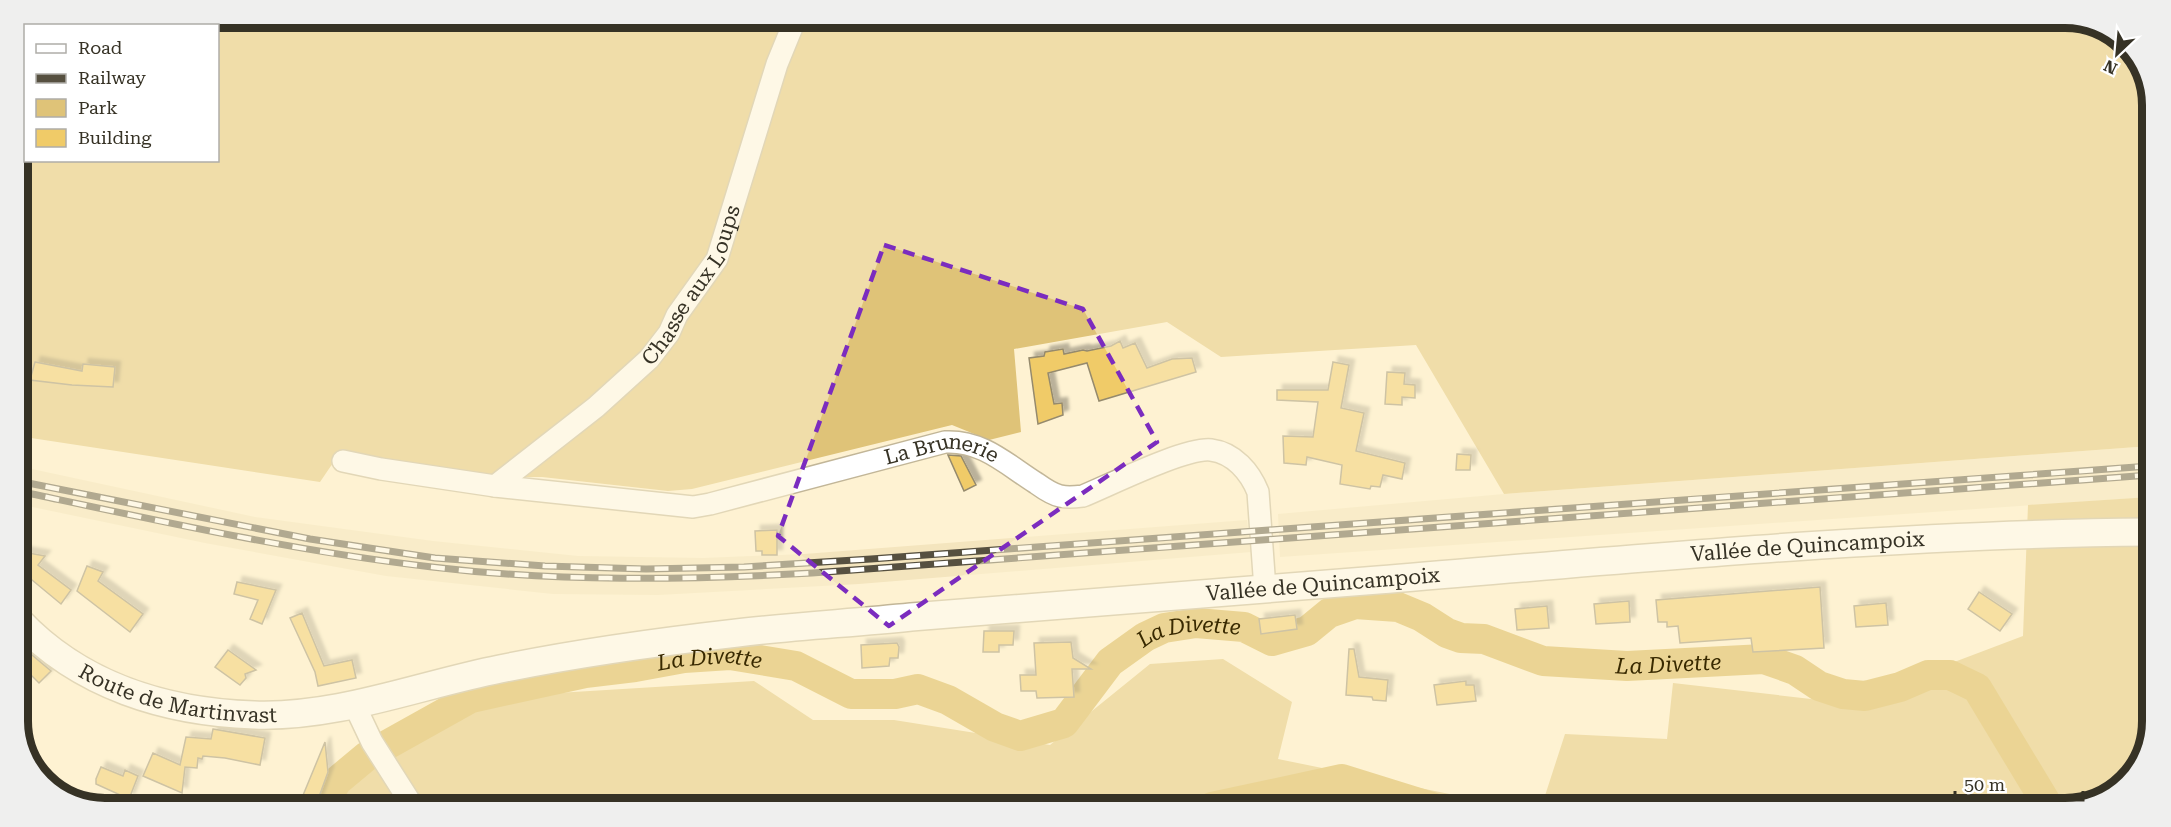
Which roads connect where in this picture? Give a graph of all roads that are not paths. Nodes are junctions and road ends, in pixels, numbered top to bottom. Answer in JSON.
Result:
{"nodes":[{"id":1,"x":792,"y":28,"type":"edge"},
{"id":2,"x":343,"y":461,"type":"dead end"},
{"id":3,"x":495,"y":486,"type":"junction"},
{"id":4,"x":2142,"y":532,"type":"edge"},
{"id":5,"x":1265,"y":589,"type":"junction"},
{"id":6,"x":29,"y":630,"type":"edge"},
{"id":7,"x":354,"y":704,"type":"junction"},
{"id":8,"x":408,"y":798,"type":"edge"}],
"edges":[{"from":1,"to":3,"type":"street","name":"Chasse aux Loups"},
{"from":2,"to":3,"type":"street","name":"La Brunerie"},
{"from":3,"to":5,"type":"street","name":"La Brunerie"},
{"from":4,"to":5,"type":"main road","name":"Vallée de Quincampoix"},
{"from":5,"to":7,"type":"main road","name":"Vallée de Quincampoix"},
{"from":6,"to":7,"type":"main road","name":"Route de Martinvast"},
{"from":7,"to":8,"type":"street"}]}
